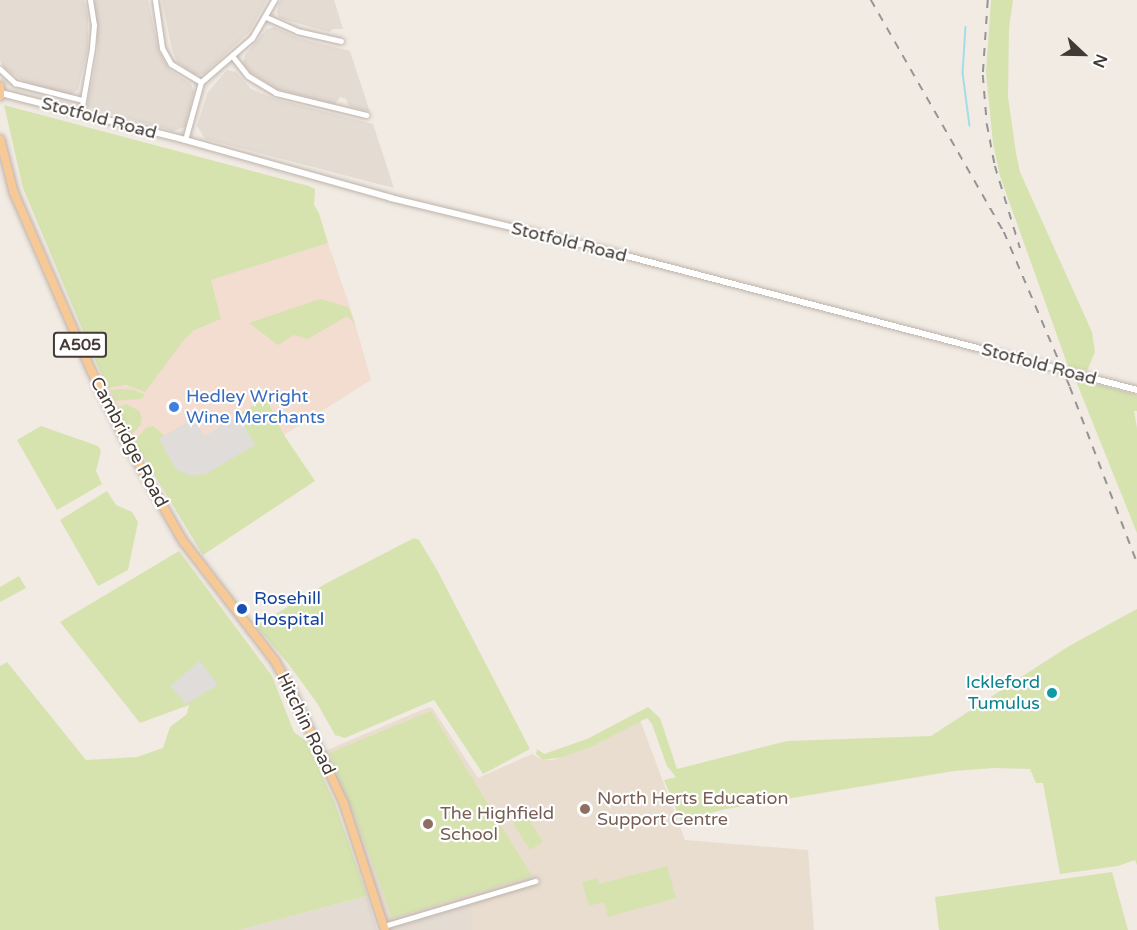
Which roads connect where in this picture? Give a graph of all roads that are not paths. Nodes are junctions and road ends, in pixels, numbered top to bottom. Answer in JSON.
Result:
{"nodes":[{"id":1,"x":90,"y":0,"type":"edge"},
{"id":2,"x":154,"y":0,"type":"edge"},
{"id":3,"x":273,"y":0,"type":"edge"},
{"id":4,"x":266,"y":17,"type":"junction"},
{"id":5,"x":340,"y":41,"type":"dead end"},
{"id":6,"x":233,"y":57,"type":"junction"},
{"id":7,"x":0,"y":69,"type":"edge"},
{"id":8,"x":201,"y":82,"type":"junction"},
{"id":9,"x":0,"y":92,"type":"edge"},
{"id":10,"x":82,"y":100,"type":"junction"},
{"id":11,"x":81,"y":112,"type":"junction"},
{"id":12,"x":366,"y":115,"type":"dead end"},
{"id":13,"x":0,"y":139,"type":"edge"},
{"id":14,"x":185,"y":140,"type":"junction"},
{"id":15,"x":1137,"y":390,"type":"edge"},
{"id":16,"x":183,"y":541,"type":"joint"},
{"id":17,"x":535,"y":881,"type":"dead end"},
{"id":18,"x":385,"y":928,"type":"edge"}],
"edges":[{"from":1,"to":10,"type":"street"},
{"from":2,"to":8,"type":"street"},
{"from":3,"to":4,"type":"street"},
{"from":4,"to":5,"type":"street"},
{"from":4,"to":6,"type":"street"},
{"from":6,"to":8,"type":"street"},
{"from":6,"to":12,"type":"street"},
{"from":7,"to":10,"type":"street"},
{"from":8,"to":14,"type":"street"},
{"from":9,"to":11,"type":"street","name":"Stotfold Road"},
{"from":10,"to":11,"type":"street"},
{"from":11,"to":14,"type":"street","name":"Stotfold Road"},
{"from":13,"to":16,"type":"main road","name":"Cambridge Road","number":"A505"},
{"from":14,"to":15,"type":"street","name":"Stotfold Road"},
{"from":16,"to":18,"type":"main road","name":"Hitchin Road","number":"A505"},
{"from":17,"to":18,"type":"street"}]}
